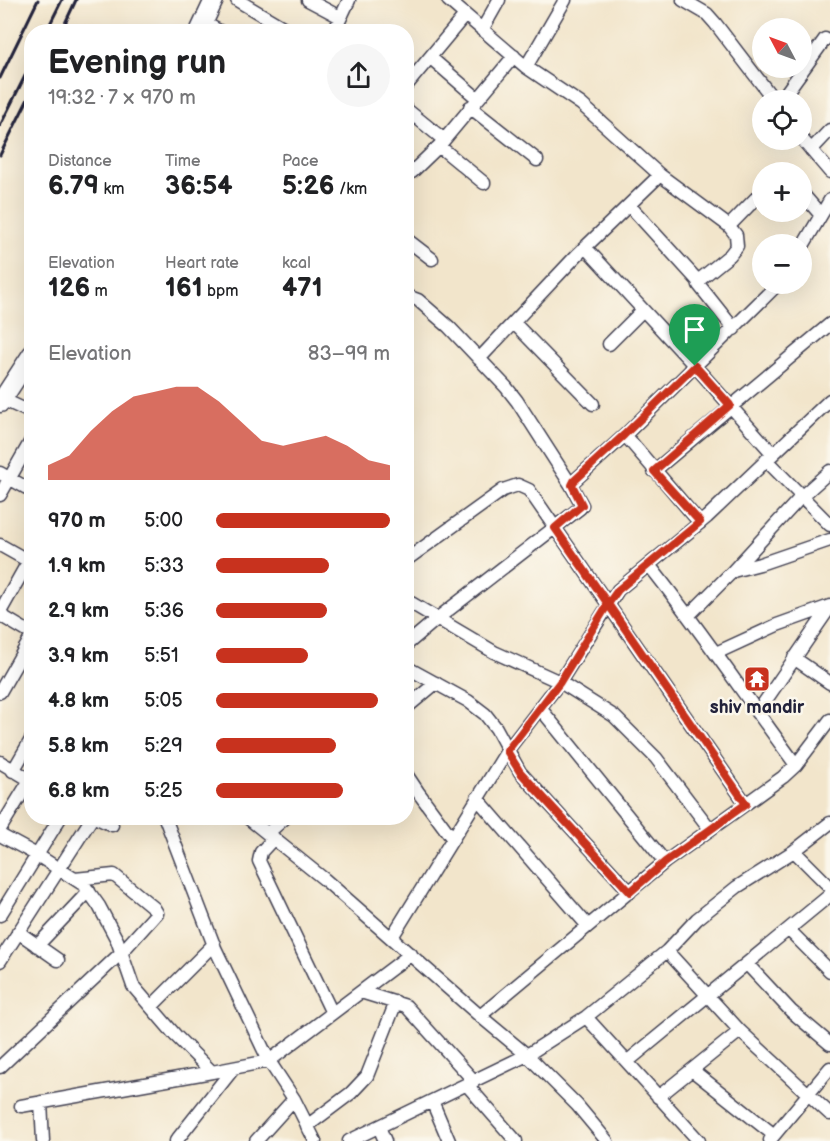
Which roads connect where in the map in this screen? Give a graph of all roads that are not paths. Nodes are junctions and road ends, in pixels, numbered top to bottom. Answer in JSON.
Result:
{"nodes":[{"id":1,"x":205,"y":0,"type":"edge"},
{"id":2,"x":214,"y":0,"type":"edge"},
{"id":3,"x":237,"y":0,"type":"edge"},
{"id":4,"x":308,"y":0,"type":"edge"},
{"id":5,"x":349,"y":0,"type":"edge"},
{"id":6,"x":448,"y":0,"type":"edge"},
{"id":7,"x":499,"y":0,"type":"edge"},
{"id":8,"x":565,"y":0,"type":"edge"},
{"id":9,"x":683,"y":0,"type":"edge"},
{"id":10,"x":465,"y":15,"type":"junction"},
{"id":11,"x":340,"y":16,"type":"junction"},
{"id":12,"x":198,"y":24,"type":"edge"},
{"id":13,"x":199,"y":24,"type":"edge"},
{"id":14,"x":278,"y":24,"type":"edge"},
{"id":15,"x":337,"y":24,"type":"edge"},
{"id":16,"x":482,"y":30,"type":"junction"},
{"id":17,"x":825,"y":39,"type":"dead end"},
{"id":18,"x":514,"y":56,"type":"junction"},
{"id":19,"x":431,"y":58,"type":"junction"},
{"id":20,"x":526,"y":67,"type":"junction"},
{"id":21,"x":414,"y":77,"type":"edge"},
{"id":22,"x":766,"y":90,"type":"edge"},
{"id":23,"x":788,"y":90,"type":"edge"},
{"id":24,"x":473,"y":102,"type":"junction"},
{"id":25,"x":414,"y":117,"type":"edge"},
{"id":26,"x":830,"y":130,"type":"edge"},
{"id":27,"x":441,"y":142,"type":"junction"},
{"id":28,"x":812,"y":149,"type":"edge"},
{"id":29,"x":811,"y":150,"type":"edge"},
{"id":30,"x":537,"y":160,"type":"dead end"},
{"id":31,"x":414,"y":170,"type":"edge"},
{"id":32,"x":830,"y":172,"type":"edge"},
{"id":33,"x":660,"y":175,"type":"junction"},
{"id":34,"x":484,"y":183,"type":"dead end"},
{"id":35,"x":830,"y":200,"type":"edge"},
{"id":36,"x":752,"y":202,"type":"edge"},
{"id":37,"x":629,"y":205,"type":"junction"},
{"id":38,"x":812,"y":205,"type":"edge"},
{"id":39,"x":820,"y":214,"type":"junction"},
{"id":40,"x":729,"y":226,"type":"junction"},
{"id":41,"x":809,"y":234,"type":"edge"},
{"id":42,"x":414,"y":244,"type":"edge"},
{"id":43,"x":585,"y":247,"type":"junction"},
{"id":44,"x":432,"y":259,"type":"dead end"},
{"id":45,"x":698,"y":280,"type":"junction"},
{"id":46,"x":768,"y":294,"type":"edge"},
{"id":47,"x":414,"y":298,"type":"edge"},
{"id":48,"x":644,"y":310,"type":"junction"},
{"id":49,"x":514,"y":323,"type":"junction"},
{"id":50,"x":830,"y":324,"type":"edge"},
{"id":51,"x":734,"y":329,"type":"junction"},
{"id":52,"x":609,"y":344,"type":"dead end"},
{"id":53,"x":479,"y":359,"type":"junction"},
{"id":54,"x":695,"y":366,"type":"junction"},
{"id":55,"x":24,"y":370,"type":"edge"},
{"id":56,"x":830,"y":400,"type":"edge"},
{"id":57,"x":1,"y":401,"type":"edge"},
{"id":58,"x":593,"y":404,"type":"dead end"},
{"id":59,"x":730,"y":405,"type":"junction"},
{"id":60,"x":24,"y":410,"type":"edge"},
{"id":61,"x":624,"y":435,"type":"junction"},
{"id":62,"x":24,"y":450,"type":"edge"},
{"id":63,"x":769,"y":457,"type":"junction"},
{"id":64,"x":654,"y":471,"type":"junction"},
{"id":65,"x":830,"y":471,"type":"edge"},
{"id":66,"x":5,"y":476,"type":"edge"},
{"id":67,"x":572,"y":485,"type":"junction"},
{"id":68,"x":24,"y":487,"type":"edge"},
{"id":69,"x":0,"y":495,"type":"edge"},
{"id":70,"x":801,"y":497,"type":"junction"},
{"id":71,"x":700,"y":522,"type":"junction"},
{"id":72,"x":830,"y":525,"type":"edge"},
{"id":73,"x":555,"y":528,"type":"junction"},
{"id":74,"x":830,"y":540,"type":"edge"},
{"id":75,"x":0,"y":545,"type":"edge"},
{"id":76,"x":414,"y":554,"type":"edge"},
{"id":77,"x":24,"y":557,"type":"edge"},
{"id":78,"x":649,"y":565,"type":"junction"},
{"id":79,"x":24,"y":571,"type":"edge"},
{"id":80,"x":732,"y":572,"type":"junction"},
{"id":81,"x":414,"y":604,"type":"edge"},
{"id":82,"x":608,"y":604,"type":"junction"},
{"id":83,"x":830,"y":606,"type":"edge"},
{"id":84,"x":0,"y":614,"type":"edge"},
{"id":85,"x":689,"y":615,"type":"junction"},
{"id":86,"x":438,"y":618,"type":"junction"},
{"id":87,"x":24,"y":630,"type":"edge"},
{"id":88,"x":414,"y":638,"type":"edge"},
{"id":89,"x":24,"y":649,"type":"edge"},
{"id":90,"x":716,"y":653,"type":"junction"},
{"id":91,"x":794,"y":658,"type":"junction"},
{"id":92,"x":414,"y":671,"type":"edge"},
{"id":93,"x":560,"y":682,"type":"junction"},
{"id":94,"x":830,"y":682,"type":"edge"},
{"id":95,"x":436,"y":683,"type":"junction"},
{"id":96,"x":0,"y":692,"type":"edge"},
{"id":97,"x":414,"y":701,"type":"edge"},
{"id":98,"x":540,"y":708,"type":"junction"},
{"id":99,"x":757,"y":713,"type":"junction"},
{"id":100,"x":830,"y":720,"type":"edge"},
{"id":101,"x":507,"y":751,"type":"junction"},
{"id":102,"x":24,"y":752,"type":"edge"},
{"id":103,"x":0,"y":762,"type":"edge"},
{"id":104,"x":796,"y":765,"type":"junction"},
{"id":105,"x":13,"y":771,"type":"junction"},
{"id":106,"x":24,"y":777,"type":"edge"},
{"id":107,"x":414,"y":786,"type":"edge"},
{"id":108,"x":24,"y":792,"type":"edge"},
{"id":109,"x":477,"y":798,"type":"junction"},
{"id":110,"x":746,"y":804,"type":"junction"},
{"id":111,"x":830,"y":823,"type":"edge"},
{"id":112,"x":56,"y":825,"type":"edge"},
{"id":113,"x":87,"y":825,"type":"edge"},
{"id":114,"x":168,"y":825,"type":"edge"},
{"id":115,"x":257,"y":825,"type":"edge"},
{"id":116,"x":280,"y":825,"type":"edge"},
{"id":117,"x":0,"y":829,"type":"edge"},
{"id":118,"x":710,"y":829,"type":"junction"},
{"id":119,"x":0,"y":835,"type":"edge"},
{"id":120,"x":271,"y":836,"type":"junction"},
{"id":121,"x":452,"y":838,"type":"junction"},
{"id":122,"x":794,"y":851,"type":"junction"},
{"id":123,"x":37,"y":855,"type":"junction"},
{"id":124,"x":665,"y":862,"type":"junction"},
{"id":125,"x":59,"y":868,"type":"junction"},
{"id":126,"x":75,"y":879,"type":"junction"},
{"id":127,"x":830,"y":887,"type":"edge"},
{"id":128,"x":88,"y":891,"type":"junction"},
{"id":129,"x":630,"y":892,"type":"junction"},
{"id":130,"x":830,"y":896,"type":"edge"},
{"id":131,"x":0,"y":915,"type":"edge"},
{"id":132,"x":588,"y":926,"type":"junction"},
{"id":133,"x":789,"y":930,"type":"junction"},
{"id":134,"x":18,"y":932,"type":"junction"},
{"id":135,"x":392,"y":937,"type":"junction"},
{"id":136,"x":214,"y":944,"type":"junction"},
{"id":137,"x":37,"y":946,"type":"junction"},
{"id":138,"x":668,"y":951,"type":"junction"},
{"id":139,"x":121,"y":953,"type":"junction"},
{"id":140,"x":2,"y":954,"type":"edge"},
{"id":141,"x":411,"y":954,"type":"junction"},
{"id":142,"x":58,"y":960,"type":"dead end"},
{"id":143,"x":747,"y":964,"type":"junction"},
{"id":144,"x":830,"y":971,"type":"edge"},
{"id":145,"x":361,"y":992,"type":"junction"},
{"id":146,"x":708,"y":994,"type":"junction"},
{"id":147,"x":396,"y":1002,"type":"junction"},
{"id":148,"x":151,"y":1008,"type":"junction"},
{"id":149,"x":332,"y":1013,"type":"junction"},
{"id":150,"x":480,"y":1016,"type":"junction"},
{"id":151,"x":586,"y":1017,"type":"junction"},
{"id":152,"x":740,"y":1031,"type":"junction"},
{"id":153,"x":830,"y":1044,"type":"edge"},
{"id":154,"x":527,"y":1055,"type":"junction"},
{"id":155,"x":268,"y":1061,"type":"junction"},
{"id":156,"x":628,"y":1061,"type":"junction"},
{"id":157,"x":0,"y":1067,"type":"edge"},
{"id":158,"x":830,"y":1068,"type":"edge"},
{"id":159,"x":233,"y":1069,"type":"junction"},
{"id":160,"x":692,"y":1070,"type":"junction"},
{"id":161,"x":212,"y":1072,"type":"junction"},
{"id":162,"x":470,"y":1083,"type":"junction"},
{"id":163,"x":808,"y":1095,"type":"junction"},
{"id":164,"x":658,"y":1097,"type":"junction"},
{"id":165,"x":294,"y":1099,"type":"junction"},
{"id":166,"x":432,"y":1101,"type":"junction"},
{"id":167,"x":41,"y":1102,"type":"junction"},
{"id":168,"x":21,"y":1106,"type":"dead end"},
{"id":169,"x":830,"y":1114,"type":"edge"},
{"id":170,"x":307,"y":1126,"type":"junction"},
{"id":171,"x":378,"y":1127,"type":"junction"},
{"id":172,"x":771,"y":1138,"type":"edge"},
{"id":173,"x":43,"y":1141,"type":"edge"},
{"id":174,"x":176,"y":1141,"type":"edge"},
{"id":175,"x":256,"y":1141,"type":"edge"},
{"id":176,"x":315,"y":1141,"type":"edge"},
{"id":177,"x":349,"y":1141,"type":"edge"},
{"id":178,"x":385,"y":1141,"type":"edge"},
{"id":179,"x":449,"y":1141,"type":"edge"},
{"id":180,"x":516,"y":1141,"type":"edge"},
{"id":181,"x":607,"y":1141,"type":"edge"},
{"id":182,"x":699,"y":1141,"type":"edge"}],
"edges":[{"from":1,"to":12,"type":"highway"},
{"from":2,"to":13,"type":"highway"},
{"from":3,"to":14,"type":"street"},
{"from":4,"to":11,"type":"street"},
{"from":5,"to":11,"type":"street"},
{"from":6,"to":10,"type":"street"},
{"from":7,"to":16,"type":"street"},
{"from":8,"to":20,"type":"street"},
{"from":9,"to":22,"type":"street"},
{"from":10,"to":16,"type":"street"},
{"from":10,"to":19,"type":"street"},
{"from":11,"to":15,"type":"street"},
{"from":16,"to":18,"type":"street"},
{"from":17,"to":23,"type":"street"},
{"from":18,"to":20,"type":"street"},
{"from":18,"to":24,"type":"street"},
{"from":19,"to":21,"type":"street"},
{"from":19,"to":24,"type":"street"},
{"from":20,"to":33,"type":"street"},
{"from":24,"to":27,"type":"street"},
{"from":24,"to":30,"type":"street"},
{"from":25,"to":27,"type":"street"},
{"from":26,"to":28,"type":"street"},
{"from":27,"to":31,"type":"street"},
{"from":27,"to":34,"type":"street"},
{"from":29,"to":32,"type":"street"},
{"from":33,"to":37,"type":"street"},
{"from":33,"to":40,"type":"street"},
{"from":35,"to":39,"type":"street"},
{"from":36,"to":40,"type":"street"},
{"from":37,"to":43,"type":"street"},
{"from":37,"to":45,"type":"street"},
{"from":38,"to":39,"type":"street"},
{"from":39,"to":41,"type":"street"},
{"from":40,"to":45,"type":"street"},
{"from":42,"to":44,"type":"street"},
{"from":43,"to":48,"type":"street"},
{"from":43,"to":49,"type":"street"},
{"from":45,"to":51,"type":"street"},
{"from":46,"to":51,"type":"street"},
{"from":47,"to":53,"type":"street"},
{"from":48,"to":52,"type":"street"},
{"from":48,"to":54,"type":"street"},
{"from":49,"to":53,"type":"street"},
{"from":49,"to":58,"type":"street"},
{"from":50,"to":59,"type":"street"},
{"from":51,"to":54,"type":"street"},
{"from":53,"to":67,"type":"street"},
{"from":54,"to":59,"type":"street"},
{"from":54,"to":61,"type":"street"},
{"from":55,"to":57,"type":"highway"},
{"from":56,"to":63,"type":"street"},
{"from":57,"to":60,"type":"street"},
{"from":59,"to":63,"type":"street"},
{"from":59,"to":64,"type":"street"},
{"from":61,"to":64,"type":"street"},
{"from":61,"to":67,"type":"street"},
{"from":62,"to":66,"type":"street"},
{"from":63,"to":70,"type":"street"},
{"from":63,"to":71,"type":"street"},
{"from":64,"to":71,"type":"street"},
{"from":65,"to":70,"type":"street"},
{"from":66,"to":68,"type":"street"},
{"from":66,"to":69,"type":"street"},
{"from":67,"to":73,"type":"street"},
{"from":70,"to":72,"type":"street"},
{"from":70,"to":80,"type":"street"},
{"from":71,"to":78,"type":"street"},
{"from":73,"to":76,"type":"street"},
{"from":73,"to":82,"type":"street"},
{"from":73,"to":86,"type":"street"},
{"from":74,"to":80,"type":"street"},
{"from":75,"to":77,"type":"street"},
{"from":78,"to":82,"type":"street"},
{"from":78,"to":85,"type":"street"},
{"from":79,"to":84,"type":"street"},
{"from":80,"to":85,"type":"street"},
{"from":81,"to":86,"type":"street"},
{"from":82,"to":93,"type":"street"},
{"from":82,"to":110,"type":"street"},
{"from":83,"to":90,"type":"street"},
{"from":83,"to":91,"type":"street"},
{"from":84,"to":87,"type":"street"},
{"from":85,"to":90,"type":"street"},
{"from":86,"to":88,"type":"street"},
{"from":86,"to":93,"type":"street"},
{"from":89,"to":96,"type":"street"},
{"from":90,"to":99,"type":"street"},
{"from":91,"to":94,"type":"street"},
{"from":91,"to":99,"type":"street"},
{"from":92,"to":95,"type":"street"},
{"from":93,"to":98,"type":"street"},
{"from":93,"to":118,"type":"street"},
{"from":95,"to":97,"type":"street"},
{"from":95,"to":101,"type":"street"},
{"from":98,"to":101,"type":"street"},
{"from":98,"to":124,"type":"street"},
{"from":99,"to":104,"type":"street"},
{"from":100,"to":104,"type":"street"},
{"from":101,"to":109,"type":"street"},
{"from":101,"to":129,"type":"street"},
{"from":102,"to":105,"type":"street"},
{"from":103,"to":105,"type":"street"},
{"from":104,"to":110,"type":"street"},
{"from":105,"to":106,"type":"street"},
{"from":107,"to":121,"type":"street"},
{"from":108,"to":117,"type":"street"},
{"from":109,"to":121,"type":"street"},
{"from":109,"to":132,"type":"street"},
{"from":110,"to":118,"type":"street"},
{"from":111,"to":122,"type":"street"},
{"from":112,"to":123,"type":"street"},
{"from":113,"to":125,"type":"street"},
{"from":114,"to":136,"type":"street"},
{"from":115,"to":120,"type":"street"},
{"from":116,"to":120,"type":"street"},
{"from":118,"to":124,"type":"street"},
{"from":119,"to":123,"type":"street"},
{"from":120,"to":135,"type":"street"},
{"from":120,"to":149,"type":"street"},
{"from":121,"to":135,"type":"street"},
{"from":122,"to":127,"type":"street"},
{"from":122,"to":138,"type":"street"},
{"from":123,"to":125,"type":"street"},
{"from":123,"to":131,"type":"street"},
{"from":124,"to":129,"type":"street"},
{"from":125,"to":126,"type":"street"},
{"from":125,"to":134,"type":"street"},
{"from":126,"to":128,"type":"street"},
{"from":126,"to":139,"type":"street"},
{"from":128,"to":137,"type":"street"},
{"from":128,"to":139,"type":"street"},
{"from":129,"to":132,"type":"street"},
{"from":130,"to":133,"type":"street"},
{"from":132,"to":150,"type":"street"},
{"from":133,"to":143,"type":"street"},
{"from":133,"to":144,"type":"street"},
{"from":134,"to":137,"type":"street"},
{"from":134,"to":140,"type":"street"},
{"from":135,"to":141,"type":"street"},
{"from":136,"to":148,"type":"street"},
{"from":136,"to":155,"type":"street"},
{"from":137,"to":142,"type":"street"},
{"from":138,"to":146,"type":"street"},
{"from":138,"to":151,"type":"street"},
{"from":139,"to":148,"type":"street"},
{"from":139,"to":157,"type":"street"},
{"from":141,"to":145,"type":"street"},
{"from":141,"to":150,"type":"street"},
{"from":143,"to":146,"type":"street"},
{"from":143,"to":153,"type":"street"},
{"from":145,"to":147,"type":"street"},
{"from":145,"to":149,"type":"street"},
{"from":146,"to":152,"type":"street"},
{"from":146,"to":156,"type":"street"},
{"from":147,"to":162,"type":"street"},
{"from":147,"to":170,"type":"street"},
{"from":148,"to":161,"type":"street"},
{"from":149,"to":155,"type":"street"},
{"from":150,"to":154,"type":"street"},
{"from":151,"to":154,"type":"street"},
{"from":151,"to":156,"type":"street"},
{"from":152,"to":160,"type":"street"},
{"from":152,"to":163,"type":"street"},
{"from":154,"to":162,"type":"street"},
{"from":154,"to":181,"type":"street"},
{"from":155,"to":159,"type":"street"},
{"from":155,"to":165,"type":"street"},
{"from":156,"to":164,"type":"street"},
{"from":158,"to":163,"type":"street"},
{"from":159,"to":161,"type":"street"},
{"from":159,"to":174,"type":"street"},
{"from":160,"to":164,"type":"street"},
{"from":160,"to":172,"type":"street"},
{"from":161,"to":167,"type":"street"},
{"from":162,"to":166,"type":"street"},
{"from":162,"to":180,"type":"street"},
{"from":163,"to":169,"type":"street"},
{"from":163,"to":172,"type":"street"},
{"from":164,"to":182,"type":"street"},
{"from":165,"to":170,"type":"street"},
{"from":165,"to":175,"type":"street"},
{"from":166,"to":171,"type":"street"},
{"from":166,"to":179,"type":"street"},
{"from":167,"to":168,"type":"street"},
{"from":167,"to":173,"type":"street"},
{"from":170,"to":176,"type":"street"},
{"from":171,"to":177,"type":"street"},
{"from":171,"to":178,"type":"street"}]}
